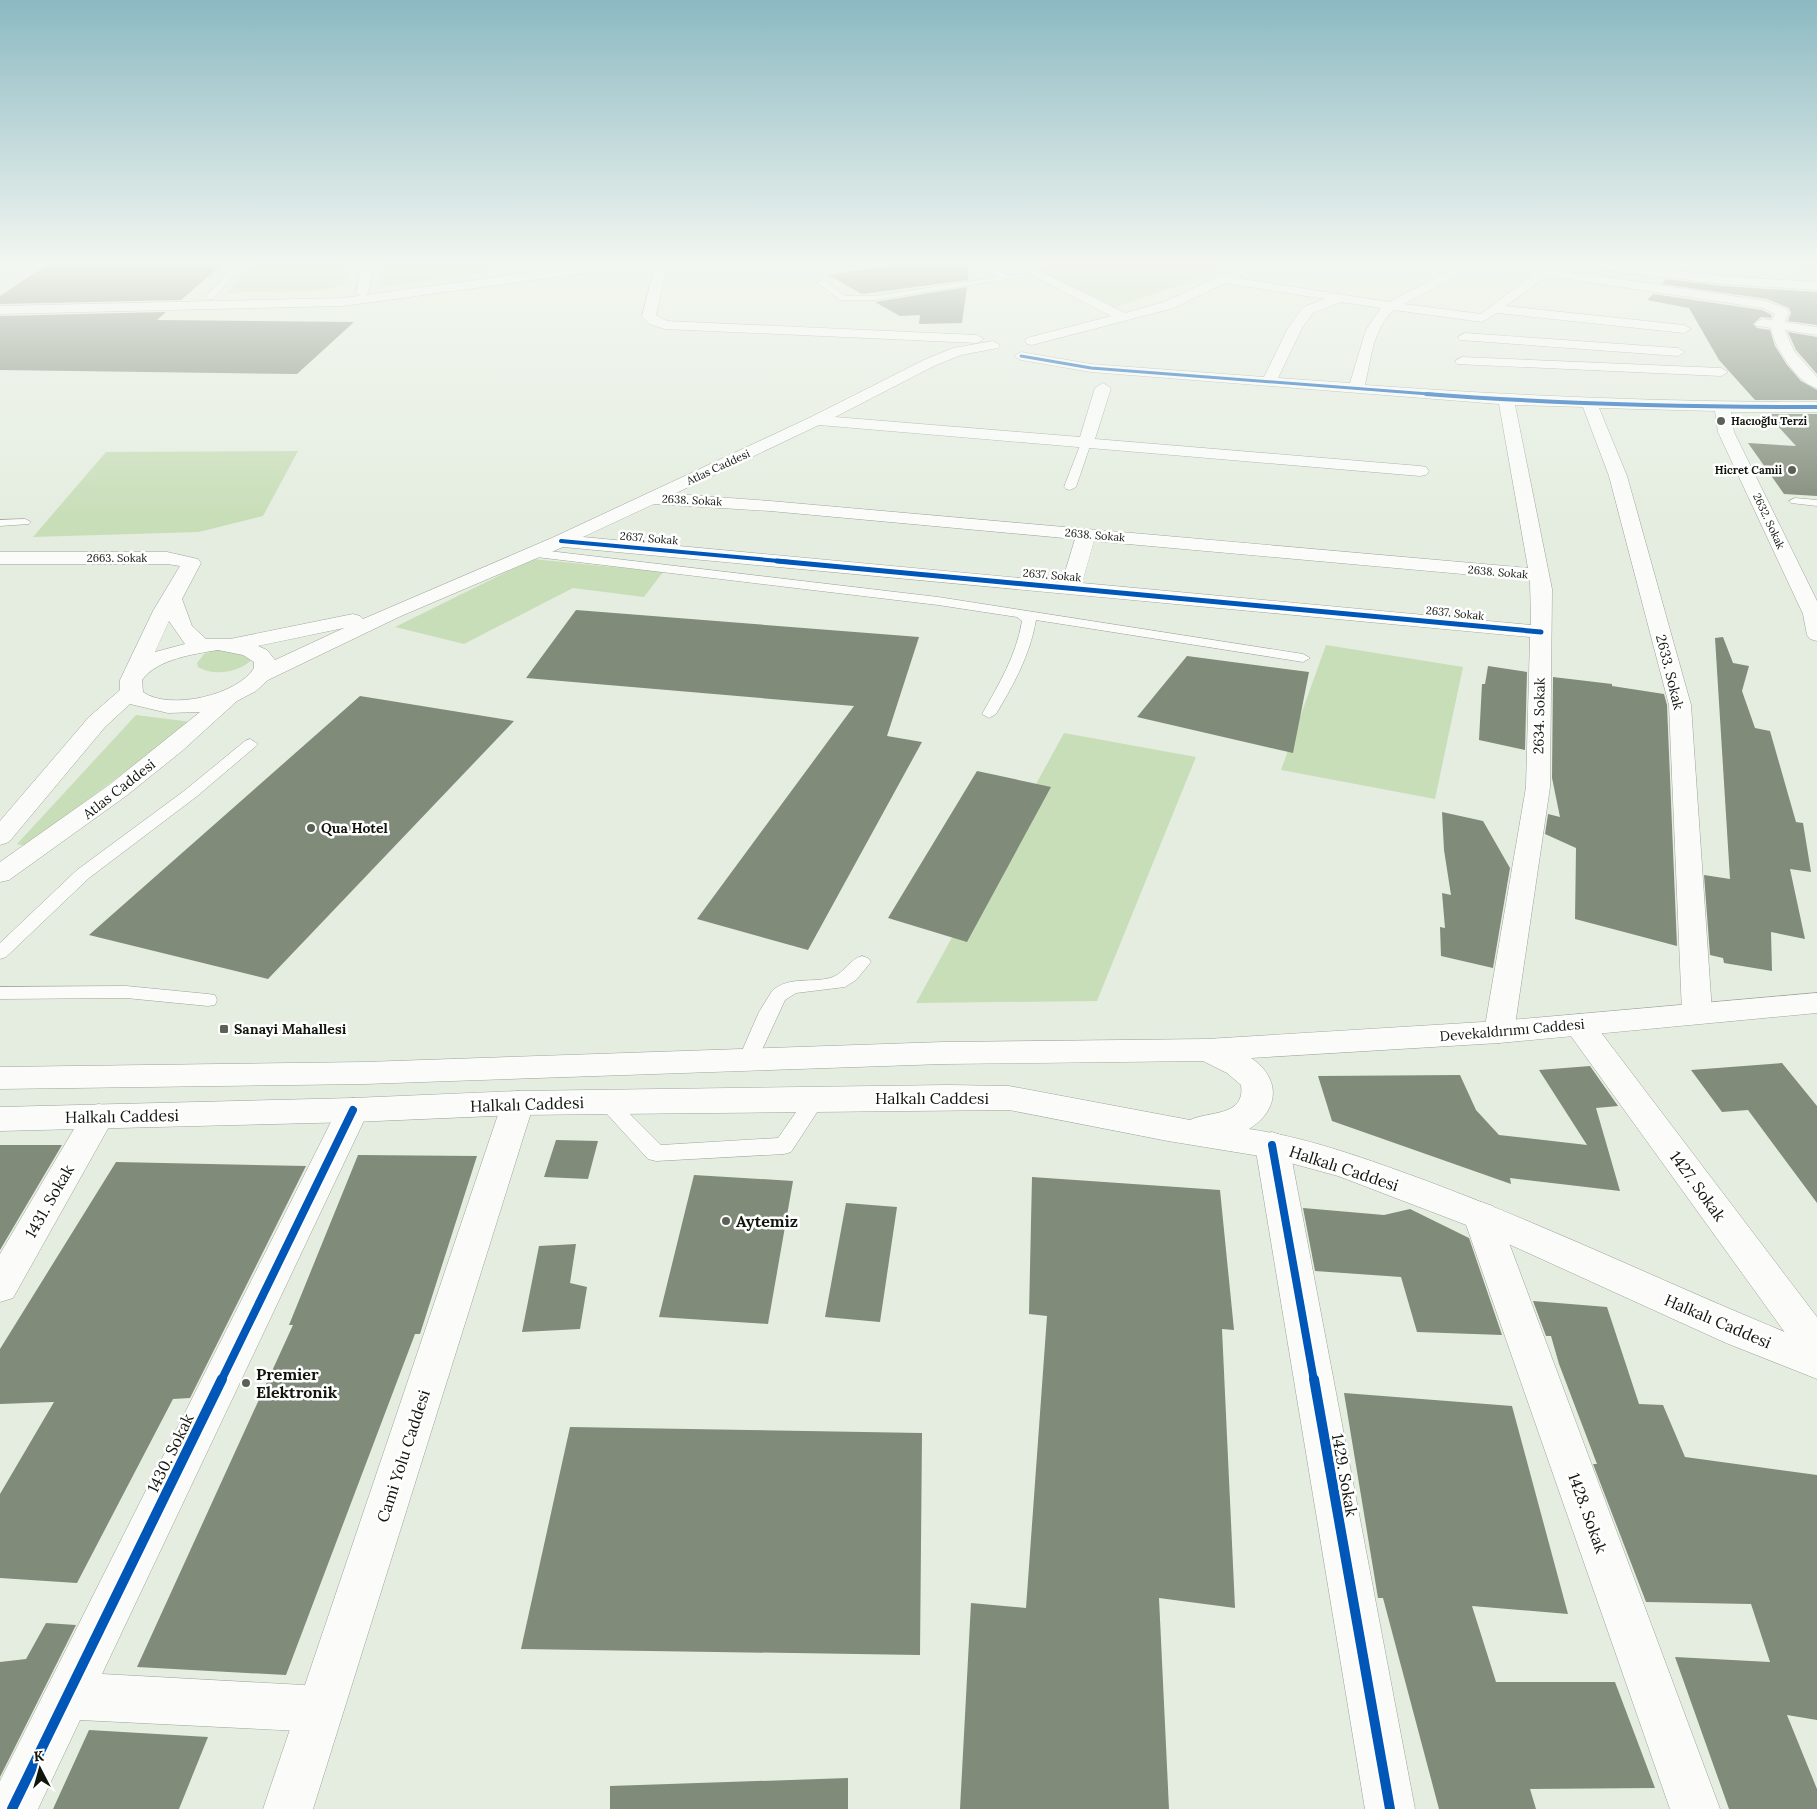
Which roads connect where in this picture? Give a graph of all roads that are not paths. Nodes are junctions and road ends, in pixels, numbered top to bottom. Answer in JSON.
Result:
{"nodes":[{"id":1,"x":989,"y":346,"type":"edge"},
{"id":2,"x":994,"y":346,"type":"edge"},
{"id":3,"x":1028,"y":346,"type":"edge"},
{"id":4,"x":1033,"y":346,"type":"edge"},
{"id":5,"x":1286,"y":346,"type":"edge"},
{"id":6,"x":1369,"y":346,"type":"edge"},
{"id":7,"x":1464,"y":346,"type":"edge"},
{"id":8,"x":1618,"y":346,"type":"edge"},
{"id":9,"x":1691,"y":346,"type":"edge"},
{"id":10,"x":1786,"y":346,"type":"edge"},
{"id":11,"x":1693,"y":351,"type":"junction"},
{"id":12,"x":1016,"y":356,"type":"junction"},
{"id":13,"x":1462,"y":361,"type":"junction"},
{"id":14,"x":929,"y":362,"type":"junction"},
{"id":15,"x":1158,"y":372,"type":"junction"},
{"id":16,"x":1721,"y":372,"type":"junction"},
{"id":17,"x":1269,"y":382,"type":"junction"},
{"id":18,"x":1817,"y":384,"type":"edge"},
{"id":19,"x":1103,"y":388,"type":"dead end"},
{"id":20,"x":1356,"y":389,"type":"junction"},
{"id":21,"x":1457,"y":396,"type":"junction"},
{"id":22,"x":1506,"y":400,"type":"junction"},
{"id":23,"x":1589,"y":403,"type":"junction"},
{"id":24,"x":1722,"y":407,"type":"junction"},
{"id":25,"x":1752,"y":407,"type":"junction"},
{"id":26,"x":1817,"y":407,"type":"edge"},
{"id":27,"x":817,"y":420,"type":"junction"},
{"id":28,"x":1086,"y":444,"type":"junction"},
{"id":29,"x":1420,"y":472,"type":"dead end"},
{"id":30,"x":1070,"y":487,"type":"dead end"},
{"id":31,"x":651,"y":498,"type":"junction"},
{"id":32,"x":1795,"y":501,"type":"dead end"},
{"id":33,"x":1817,"y":503,"type":"edge"},
{"id":34,"x":25,"y":522,"type":"dead end"},
{"id":35,"x":0,"y":523,"type":"edge"},
{"id":36,"x":1086,"y":535,"type":"junction"},
{"id":37,"x":561,"y":540,"type":"junction"},
{"id":38,"x":532,"y":553,"type":"junction"},
{"id":39,"x":0,"y":558,"type":"edge"},
{"id":40,"x":1539,"y":575,"type":"junction"},
{"id":41,"x":1071,"y":586,"type":"junction"},
{"id":42,"x":172,"y":599,"type":"junction"},
{"id":43,"x":394,"y":612,"type":"junction"},
{"id":44,"x":1021,"y":614,"type":"junction"},
{"id":45,"x":1815,"y":614,"type":"edge"},
{"id":46,"x":1541,"y":632,"type":"junction"},
{"id":47,"x":1817,"y":635,"type":"edge"},
{"id":48,"x":232,"y":645,"type":"junction"},
{"id":49,"x":202,"y":646,"type":"junction"},
{"id":50,"x":1303,"y":658,"type":"dead end"},
{"id":51,"x":260,"y":676,"type":"junction"},
{"id":52,"x":132,"y":684,"type":"junction"},
{"id":53,"x":231,"y":695,"type":"junction"},
{"id":54,"x":989,"y":714,"type":"dead end"},
{"id":55,"x":250,"y":744,"type":"dead end"},
{"id":56,"x":0,"y":837,"type":"edge"},
{"id":57,"x":0,"y":874,"type":"edge"},
{"id":58,"x":0,"y":953,"type":"edge"},
{"id":59,"x":862,"y":962,"type":"dead end"},
{"id":60,"x":0,"y":993,"type":"edge"},
{"id":61,"x":208,"y":1000,"type":"dead end"},
{"id":62,"x":1817,"y":1003,"type":"edge"},
{"id":63,"x":1696,"y":1012,"type":"junction"},
{"id":64,"x":1579,"y":1025,"type":"junction"},
{"id":65,"x":1499,"y":1032,"type":"junction"},
{"id":66,"x":1208,"y":1050,"type":"junction"},
{"id":67,"x":748,"y":1060,"type":"junction"},
{"id":68,"x":0,"y":1078,"type":"edge"},
{"id":69,"x":815,"y":1100,"type":"junction"},
{"id":70,"x":606,"y":1102,"type":"junction"},
{"id":71,"x":518,"y":1103,"type":"junction"},
{"id":72,"x":353,"y":1110,"type":"junction"},
{"id":73,"x":99,"y":1116,"type":"junction"},
{"id":74,"x":0,"y":1119,"type":"edge"},
{"id":75,"x":1168,"y":1129,"type":"junction"},
{"id":76,"x":1272,"y":1146,"type":"junction"},
{"id":77,"x":1481,"y":1216,"type":"junction"},
{"id":78,"x":0,"y":1287,"type":"edge"},
{"id":79,"x":1817,"y":1346,"type":"edge"},
{"id":80,"x":1817,"y":1362,"type":"edge"},
{"id":81,"x":66,"y":1696,"type":"junction"},
{"id":82,"x":321,"y":1709,"type":"junction"},
{"id":83,"x":12,"y":1809,"type":"edge"},
{"id":84,"x":288,"y":1809,"type":"edge"},
{"id":85,"x":1390,"y":1809,"type":"edge"},
{"id":86,"x":1694,"y":1809,"type":"edge"}],
"edges":[{"from":1,"to":14,"type":"street"},
{"from":2,"to":12,"type":"street"},
{"from":3,"to":12,"type":"street"},
{"from":4,"to":15,"type":"street"},
{"from":5,"to":17,"type":"street"},
{"from":6,"to":20,"type":"street"},
{"from":7,"to":13,"type":"street"},
{"from":8,"to":11,"type":"street"},
{"from":9,"to":11,"type":"street"},
{"from":10,"to":18,"type":"street"},
{"from":11,"to":16,"type":"street"},
{"from":12,"to":14,"type":"street"},
{"from":12,"to":15,"type":"street"},
{"from":13,"to":16,"type":"street"},
{"from":13,"to":21,"type":"street"},
{"from":14,"to":27,"type":"street","name":"Atlas Caddesi"},
{"from":15,"to":17,"type":"street"},
{"from":16,"to":25,"type":"street"},
{"from":17,"to":20,"type":"street"},
{"from":19,"to":28,"type":"street"},
{"from":20,"to":21,"type":"street"},
{"from":21,"to":22,"type":"street"},
{"from":22,"to":23,"type":"street"},
{"from":22,"to":40,"type":"street","name":"2634. Sokak"},
{"from":23,"to":24,"type":"street"},
{"from":23,"to":63,"type":"street","name":"2633. Sokak"},
{"from":24,"to":25,"type":"street"},
{"from":24,"to":45,"type":"street","name":"2632. Sokak"},
{"from":25,"to":26,"type":"street"},
{"from":27,"to":28,"type":"street"},
{"from":27,"to":31,"type":"street","name":"Atlas Caddesi"},
{"from":28,"to":29,"type":"street"},
{"from":28,"to":30,"type":"lane"},
{"from":31,"to":36,"type":"street","name":"2638. Sokak"},
{"from":31,"to":37,"type":"street","name":"Atlas Caddesi"},
{"from":32,"to":33,"type":"lane"},
{"from":34,"to":35,"type":"lane"},
{"from":36,"to":40,"type":"street","name":"2638. Sokak"},
{"from":36,"to":41,"type":"street"},
{"from":37,"to":38,"type":"street","name":"Atlas Caddesi"},
{"from":37,"to":41,"type":"street","name":"2637. Sokak"},
{"from":38,"to":43,"type":"street","name":"Atlas Caddesi"},
{"from":38,"to":44,"type":"lane"},
{"from":39,"to":42,"type":"street","name":"2663. Sokak"},
{"from":40,"to":46,"type":"street","name":"2634. Sokak"},
{"from":41,"to":46,"type":"street","name":"2637. Sokak"},
{"from":42,"to":49,"type":"street"},
{"from":42,"to":52,"type":"street"},
{"from":43,"to":48,"type":"street","name":"Atlas Caddesi"},
{"from":43,"to":51,"type":"street","name":"Atlas Caddesi"},
{"from":44,"to":50,"type":"lane"},
{"from":44,"to":54,"type":"lane"},
{"from":45,"to":47,"type":"street","name":"2632. Sokak"},
{"from":46,"to":65,"type":"street","name":"2634. Sokak"},
{"from":48,"to":49,"type":"street"},
{"from":48,"to":51,"type":"street"},
{"from":49,"to":52,"type":"street"},
{"from":51,"to":53,"type":"street","name":"Atlas Caddesi"},
{"from":52,"to":53,"type":"street"},
{"from":52,"to":56,"type":"street"},
{"from":53,"to":57,"type":"street","name":"Atlas Caddesi"},
{"from":55,"to":58,"type":"lane"},
{"from":59,"to":67,"type":"lane"},
{"from":60,"to":61,"type":"lane"},
{"from":62,"to":63,"type":"street","name":"Devekaldırımı Caddesi"},
{"from":63,"to":64,"type":"street","name":"Devekaldırımı Caddesi"},
{"from":64,"to":65,"type":"street","name":"Devekaldırımı Caddesi"},
{"from":64,"to":79,"type":"street","name":"1427. Sokak"},
{"from":65,"to":66,"type":"street","name":"Devekaldırımı Caddesi"},
{"from":66,"to":67,"type":"street"},
{"from":66,"to":75,"type":"street"},
{"from":67,"to":68,"type":"street"},
{"from":69,"to":70,"type":"street","name":"Halkalı Caddesi"},
{"from":69,"to":70,"type":"lane"},
{"from":69,"to":75,"type":"street","name":"Halkalı Caddesi"},
{"from":70,"to":71,"type":"street","name":"Halkalı Caddesi"},
{"from":71,"to":72,"type":"street","name":"Halkalı Caddesi"},
{"from":71,"to":82,"type":"street","name":"Cami Yolu Caddesi"},
{"from":72,"to":73,"type":"street","name":"Halkalı Caddesi"},
{"from":72,"to":81,"type":"street","name":"1430. Sokak"},
{"from":73,"to":74,"type":"street","name":"Halkalı Caddesi"},
{"from":73,"to":78,"type":"street","name":"1431. Sokak"},
{"from":75,"to":76,"type":"street","name":"Halkalı Caddesi"},
{"from":76,"to":77,"type":"street","name":"Halkalı Caddesi"},
{"from":76,"to":85,"type":"street","name":"1429. Sokak"},
{"from":77,"to":80,"type":"street","name":"Halkalı Caddesi"},
{"from":77,"to":86,"type":"street","name":"1428. Sokak"},
{"from":81,"to":82,"type":"street"},
{"from":81,"to":83,"type":"street","name":"1430. Sokak"},
{"from":82,"to":84,"type":"street","name":"Cami Yolu Caddesi"}]}
